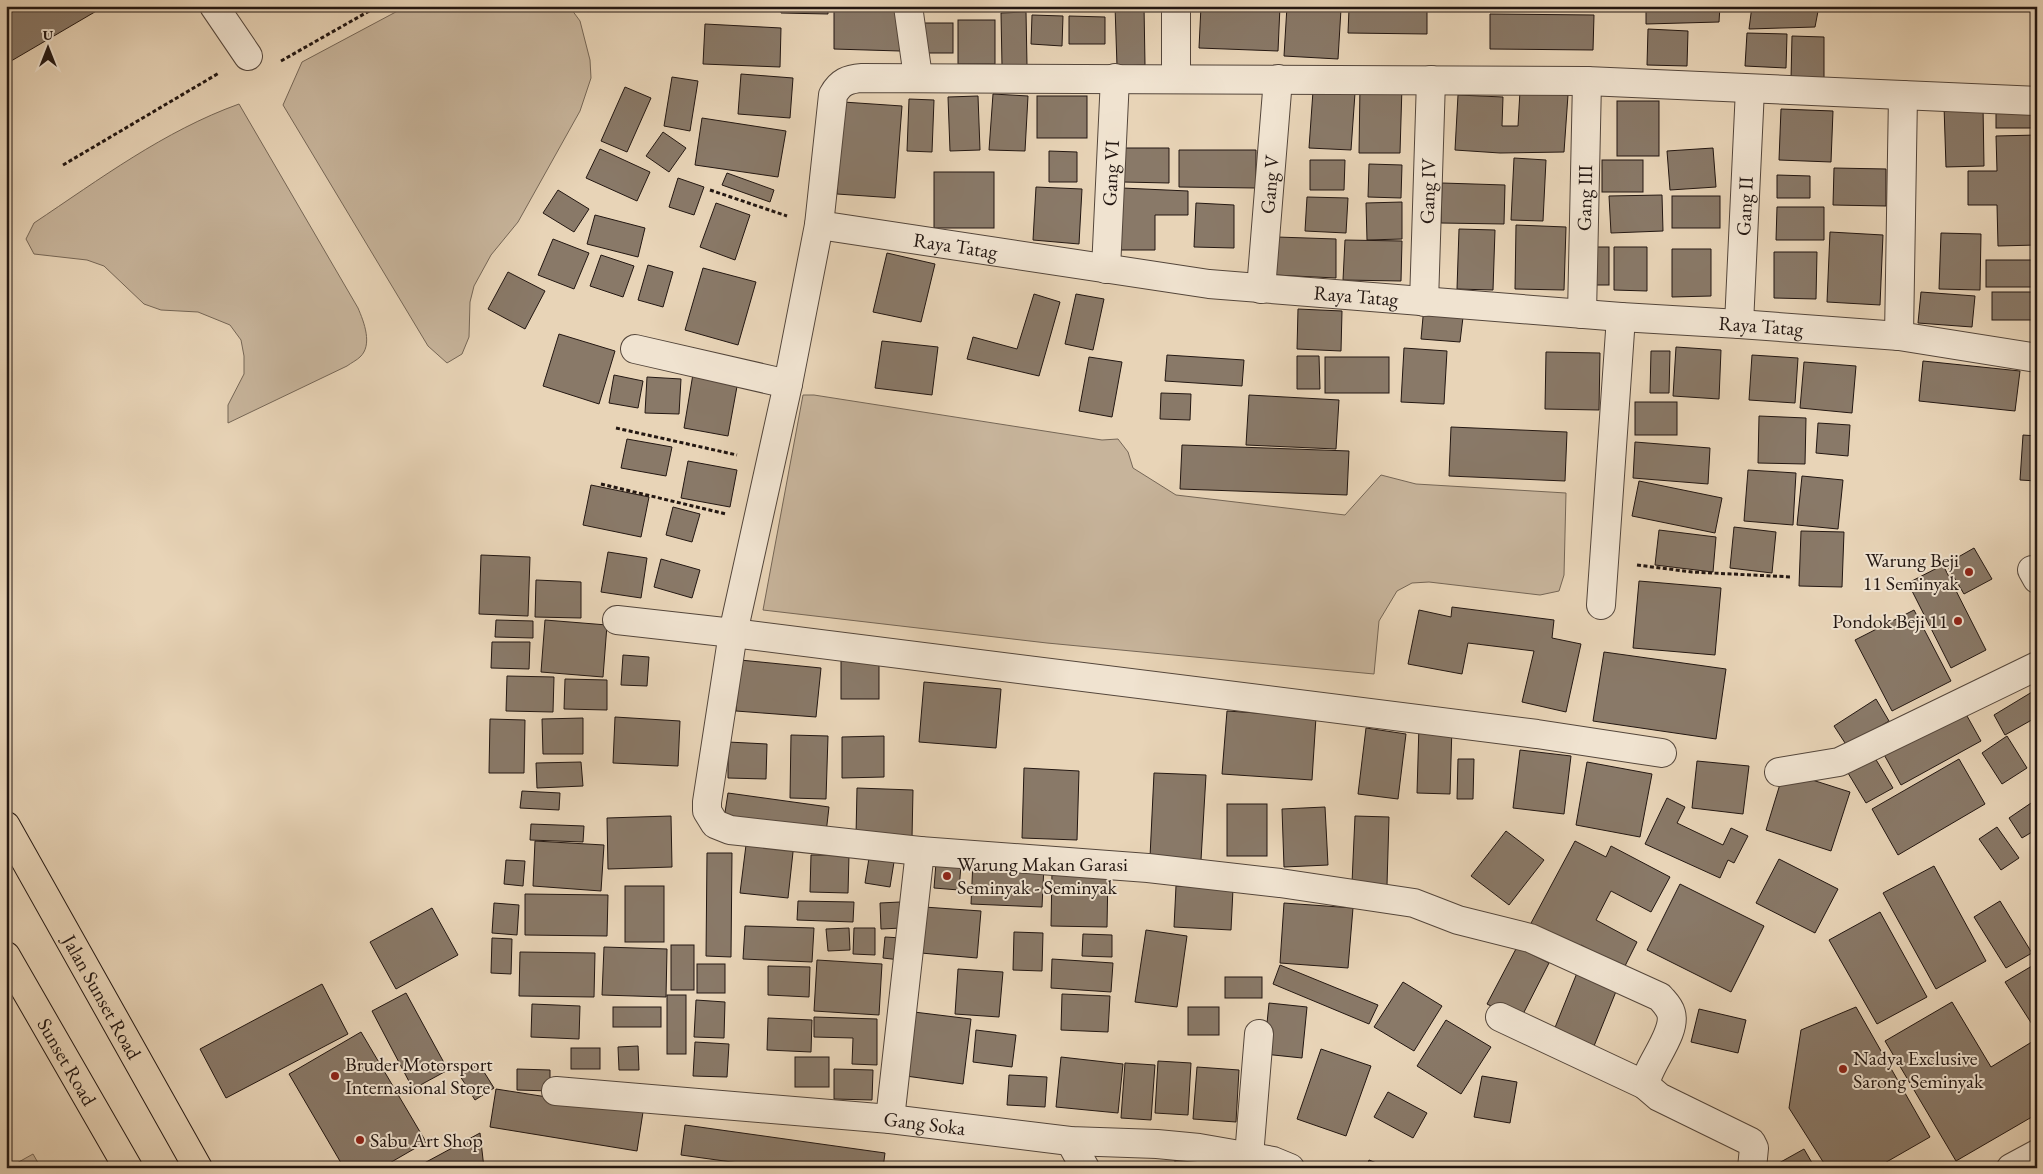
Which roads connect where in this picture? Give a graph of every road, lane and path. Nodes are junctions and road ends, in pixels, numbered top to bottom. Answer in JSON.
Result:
{"nodes":[{"id":1,"x":214,"y":6,"type":"edge"},
{"id":2,"x":378,"y":6,"type":"edge"},
{"id":3,"x":908,"y":6,"type":"edge"},
{"id":4,"x":1176,"y":6,"type":"edge"},
{"id":5,"x":248,"y":56,"type":"junction"},
{"id":6,"x":918,"y":77,"type":"junction"},
{"id":7,"x":1115,"y":78,"type":"junction"},
{"id":8,"x":1176,"y":78,"type":"junction"},
{"id":9,"x":1278,"y":79,"type":"junction"},
{"id":10,"x":1430,"y":80,"type":"junction"},
{"id":11,"x":1587,"y":81,"type":"junction"},
{"id":12,"x":1750,"y":89,"type":"junction"},
{"id":13,"x":1903,"y":94,"type":"junction"},
{"id":14,"x":2037,"y":101,"type":"edge"},
{"id":15,"x":62,"y":165,"type":"dead end"},
{"id":16,"x":710,"y":190,"type":"dead end"},
{"id":17,"x":819,"y":225,"type":"junction"},
{"id":18,"x":1106,"y":269,"type":"junction"},
{"id":19,"x":1261,"y":289,"type":"junction"},
{"id":20,"x":1424,"y":302,"type":"junction"},
{"id":21,"x":1582,"y":314,"type":"junction"},
{"id":22,"x":1621,"y":317,"type":"junction"},
{"id":23,"x":1740,"y":324,"type":"junction"},
{"id":24,"x":1899,"y":336,"type":"junction"},
{"id":25,"x":635,"y":349,"type":"dead end"},
{"id":26,"x":2037,"y":358,"type":"edge"},
{"id":27,"x":788,"y":384,"type":"junction"},
{"id":28,"x":616,"y":428,"type":"dead end"},
{"id":29,"x":770,"y":462,"type":"junction"},
{"id":30,"x":601,"y":484,"type":"dead end"},
{"id":31,"x":758,"y":522,"type":"junction"},
{"id":32,"x":1604,"y":562,"type":"junction"},
{"id":33,"x":1792,"y":577,"type":"dead end"},
{"id":34,"x":1601,"y":605,"type":"dead end"},
{"id":35,"x":617,"y":620,"type":"dead end"},
{"id":36,"x":733,"y":633,"type":"junction"},
{"id":37,"x":2037,"y":666,"type":"edge"},
{"id":38,"x":1662,"y":753,"type":"dead end"},
{"id":39,"x":1779,"y":772,"type":"dead end"},
{"id":40,"x":6,"y":826,"type":"edge"},
{"id":41,"x":920,"y":851,"type":"junction"},
{"id":42,"x":6,"y":956,"type":"edge"},
{"id":43,"x":1500,"y":1017,"type":"dead end"},
{"id":44,"x":1259,"y":1034,"type":"dead end"},
{"id":45,"x":1645,"y":1085,"type":"junction"},
{"id":46,"x":556,"y":1091,"type":"dead end"},
{"id":47,"x":890,"y":1119,"type":"junction"},
{"id":48,"x":1070,"y":1141,"type":"junction"},
{"id":49,"x":2037,"y":1154,"type":"edge"},
{"id":50,"x":1249,"y":1156,"type":"junction"},
{"id":51,"x":128,"y":1168,"type":"edge"},
{"id":52,"x":198,"y":1168,"type":"edge"},
{"id":53,"x":1085,"y":1168,"type":"edge"},
{"id":54,"x":1290,"y":1168,"type":"edge"},
{"id":55,"x":1752,"y":1168,"type":"edge"},
{"id":56,"x":2012,"y":1168,"type":"edge"}],
"edges":[{"from":1,"to":5,"type":"street"},
{"from":2,"to":5,"type":"path"},
{"from":3,"to":6,"type":"street"},
{"from":4,"to":8,"type":"street"},
{"from":5,"to":15,"type":"path"},
{"from":6,"to":7,"type":"street"},
{"from":6,"to":17,"type":"street"},
{"from":7,"to":8,"type":"street"},
{"from":7,"to":18,"type":"street","name":"Gang VI"},
{"from":8,"to":9,"type":"street"},
{"from":9,"to":10,"type":"street"},
{"from":9,"to":19,"type":"street","name":"Gang V"},
{"from":10,"to":11,"type":"street"},
{"from":10,"to":20,"type":"street","name":"Gang IV"},
{"from":11,"to":12,"type":"street"},
{"from":11,"to":21,"type":"street","name":"Gang III"},
{"from":12,"to":13,"type":"street"},
{"from":12,"to":23,"type":"street","name":"Gang II"},
{"from":13,"to":14,"type":"street"},
{"from":13,"to":24,"type":"street"},
{"from":16,"to":17,"type":"path"},
{"from":17,"to":18,"type":"street","name":"Raya Tatag"},
{"from":17,"to":27,"type":"street"},
{"from":18,"to":19,"type":"street","name":"Raya Tatag"},
{"from":19,"to":20,"type":"street","name":"Raya Tatag"},
{"from":20,"to":21,"type":"street","name":"Raya Tatag"},
{"from":21,"to":22,"type":"street","name":"Raya Tatag"},
{"from":22,"to":23,"type":"street","name":"Raya Tatag"},
{"from":22,"to":32,"type":"street"},
{"from":23,"to":24,"type":"street","name":"Raya Tatag"},
{"from":24,"to":26,"type":"street","name":"Raya Tatag"},
{"from":25,"to":27,"type":"street"},
{"from":27,"to":29,"type":"street"},
{"from":28,"to":29,"type":"path"},
{"from":29,"to":31,"type":"street"},
{"from":30,"to":31,"type":"path"},
{"from":31,"to":36,"type":"street"},
{"from":32,"to":33,"type":"path"},
{"from":32,"to":34,"type":"street"},
{"from":35,"to":36,"type":"street"},
{"from":36,"to":38,"type":"street"},
{"from":36,"to":41,"type":"street"},
{"from":37,"to":39,"type":"street"},
{"from":40,"to":52,"type":"highway","name":"Jalan Sunset Road"},
{"from":41,"to":45,"type":"street"},
{"from":41,"to":47,"type":"street"},
{"from":42,"to":51,"type":"highway","name":"Sunset Road"},
{"from":43,"to":45,"type":"street"},
{"from":44,"to":50,"type":"street"},
{"from":45,"to":55,"type":"street"},
{"from":46,"to":47,"type":"street","name":"Gang Soka"},
{"from":47,"to":48,"type":"street","name":"Gang Soka"},
{"from":48,"to":50,"type":"street","name":"Gang Soka"},
{"from":48,"to":53,"type":"street"},
{"from":49,"to":56,"type":"street"},
{"from":50,"to":54,"type":"street","name":"Gang Soka"}]}
